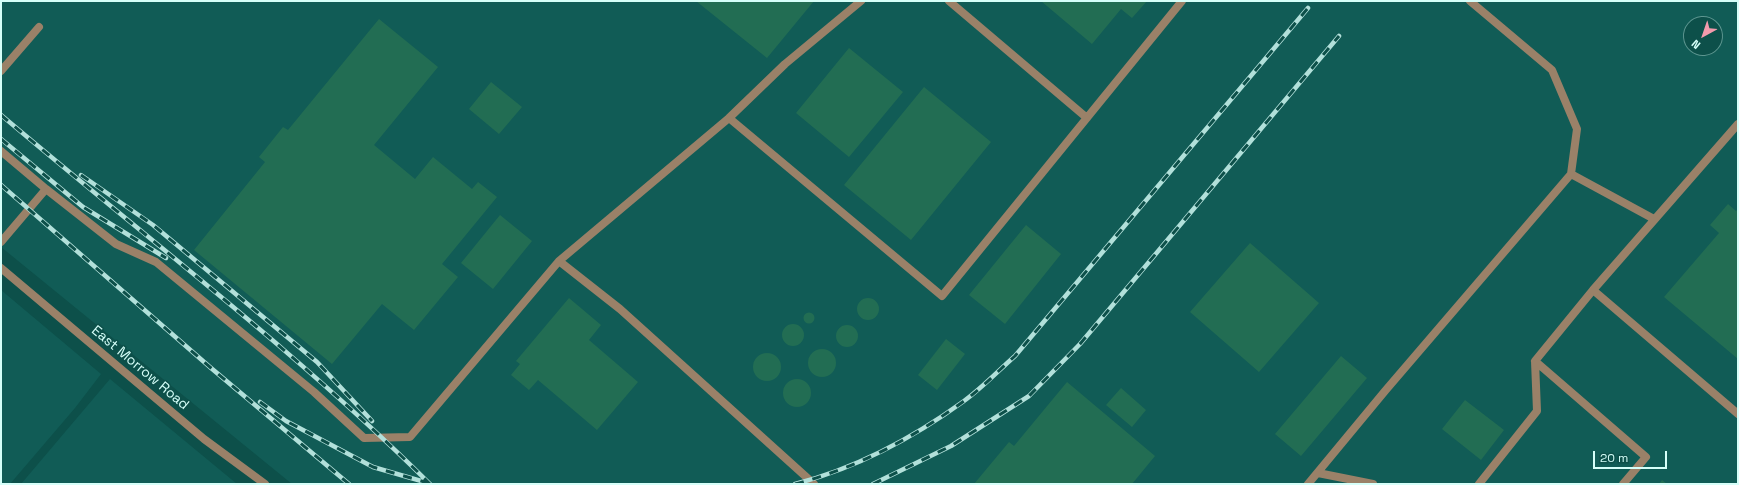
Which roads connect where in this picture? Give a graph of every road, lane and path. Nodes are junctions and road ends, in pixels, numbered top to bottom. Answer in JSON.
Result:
{"nodes":[{"id":1,"x":861,"y":1,"type":"edge"},
{"id":2,"x":949,"y":1,"type":"edge"},
{"id":3,"x":1182,"y":1,"type":"edge"},
{"id":4,"x":1470,"y":1,"type":"edge"},
{"id":5,"x":39,"y":27,"type":"dead end"},
{"id":6,"x":1,"y":71,"type":"edge"},
{"id":7,"x":729,"y":118,"type":"junction"},
{"id":8,"x":1087,"y":118,"type":"junction"},
{"id":9,"x":1738,"y":124,"type":"edge"},
{"id":10,"x":1,"y":151,"type":"edge"},
{"id":11,"x":1571,"y":174,"type":"junction"},
{"id":12,"x":46,"y":189,"type":"junction"},
{"id":13,"x":1654,"y":219,"type":"junction"},
{"id":14,"x":1,"y":242,"type":"edge"},
{"id":15,"x":559,"y":261,"type":"junction"},
{"id":16,"x":1,"y":268,"type":"edge"},
{"id":17,"x":1593,"y":290,"type":"junction"},
{"id":18,"x":1535,"y":361,"type":"junction"},
{"id":19,"x":1738,"y":414,"type":"edge"},
{"id":20,"x":1318,"y":473,"type":"junction"},
{"id":21,"x":265,"y":484,"type":"edge"},
{"id":22,"x":814,"y":484,"type":"edge"},
{"id":23,"x":1308,"y":484,"type":"edge"},
{"id":24,"x":1373,"y":484,"type":"edge"},
{"id":25,"x":1479,"y":484,"type":"edge"},
{"id":26,"x":1623,"y":484,"type":"edge"}],
"edges":[{"from":1,"to":7,"type":"street"},
{"from":2,"to":8,"type":"street"},
{"from":3,"to":8,"type":"street"},
{"from":4,"to":11,"type":"street"},
{"from":5,"to":6,"type":"street"},
{"from":7,"to":8,"type":"street"},
{"from":7,"to":15,"type":"street"},
{"from":9,"to":13,"type":"street"},
{"from":10,"to":12,"type":"street"},
{"from":11,"to":13,"type":"street"},
{"from":11,"to":20,"type":"street"},
{"from":12,"to":14,"type":"street"},
{"from":12,"to":15,"type":"street"},
{"from":13,"to":17,"type":"street"},
{"from":15,"to":22,"type":"street"},
{"from":16,"to":21,"type":"street","name":"East Morrow Road"},
{"from":17,"to":18,"type":"street"},
{"from":17,"to":19,"type":"street"},
{"from":18,"to":25,"type":"street"},
{"from":18,"to":26,"type":"street"},
{"from":20,"to":23,"type":"street"},
{"from":20,"to":24,"type":"street"}]}
